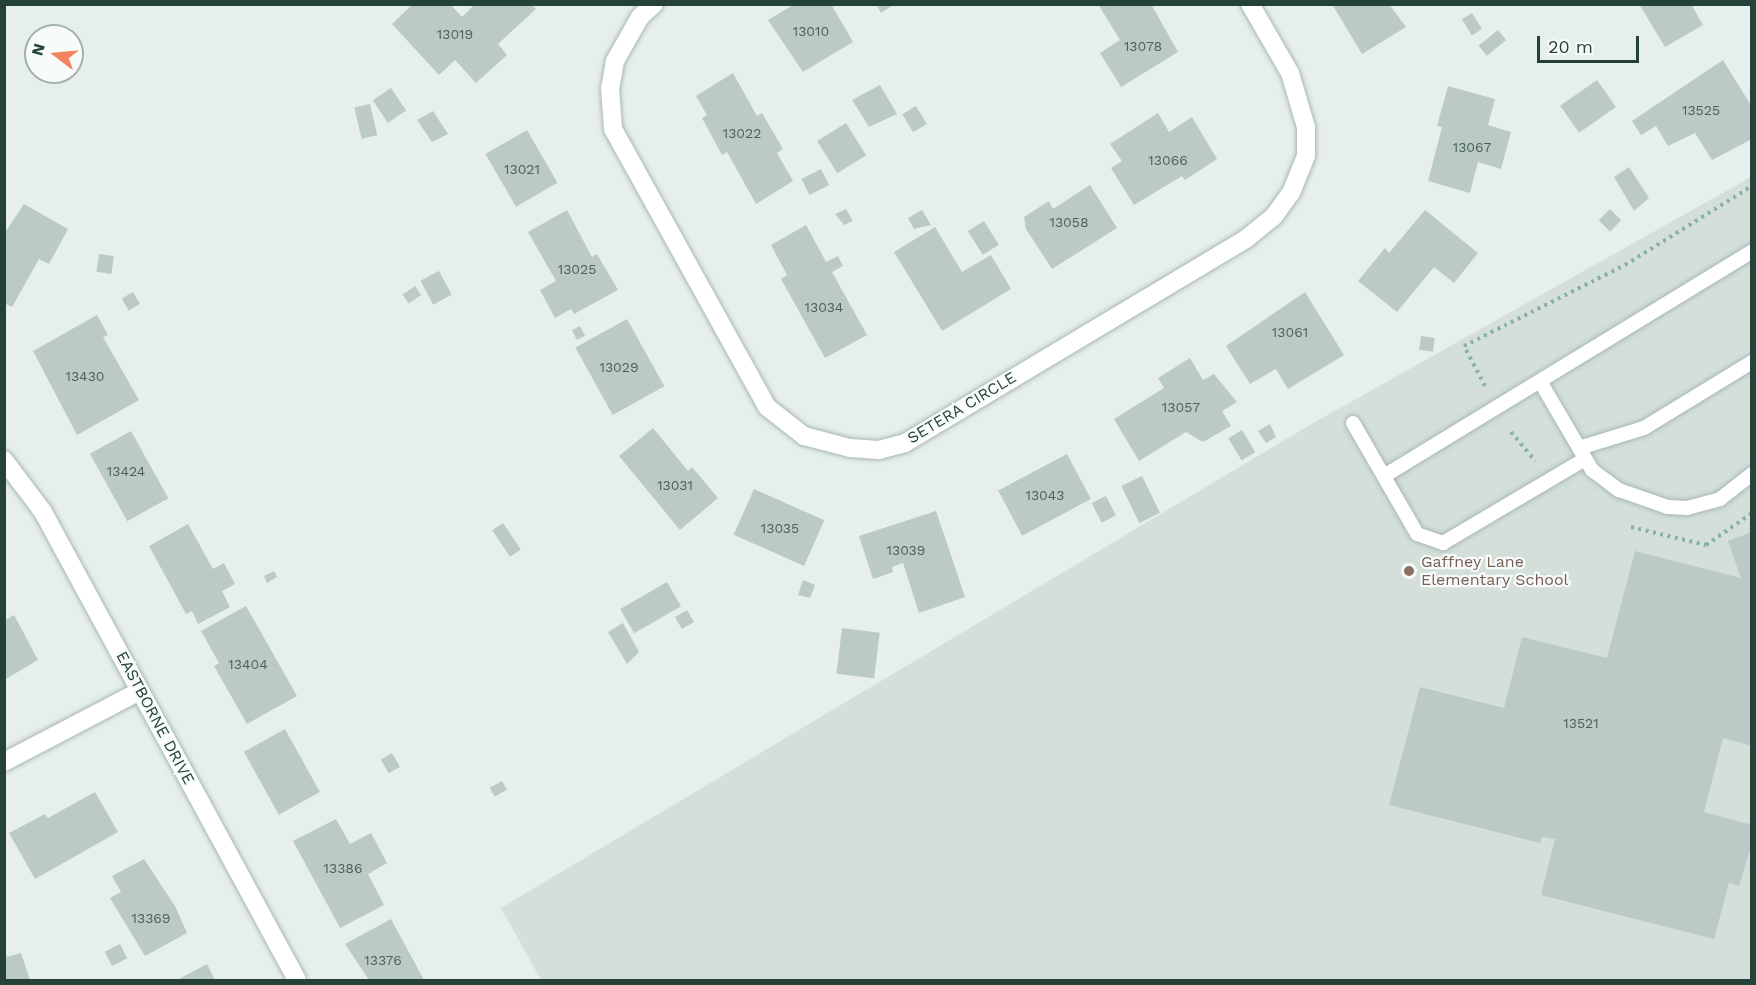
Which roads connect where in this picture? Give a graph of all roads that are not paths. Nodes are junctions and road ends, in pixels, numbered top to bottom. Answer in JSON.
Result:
{"nodes":[{"id":1,"x":654,"y":4,"type":"edge"},
{"id":2,"x":1250,"y":4,"type":"edge"},
{"id":3,"x":1752,"y":250,"type":"edge"},
{"id":4,"x":1752,"y":362,"type":"edge"},
{"id":5,"x":1541,"y":383,"type":"junction"},
{"id":6,"x":1353,"y":423,"type":"dead end"},
{"id":7,"x":1582,"y":454,"type":"junction"},
{"id":8,"x":4,"y":460,"type":"edge"},
{"id":9,"x":1752,"y":474,"type":"edge"},
{"id":10,"x":1384,"y":476,"type":"junction"},
{"id":11,"x":140,"y":691,"type":"junction"},
{"id":12,"x":4,"y":762,"type":"edge"},
{"id":13,"x":297,"y":981,"type":"edge"}],
"edges":[{"from":1,"to":2,"type":"street","name":"SETERA CIRCLE"},
{"from":3,"to":5,"type":"lane"},
{"from":4,"to":7,"type":"lane"},
{"from":5,"to":7,"type":"lane"},
{"from":5,"to":10,"type":"lane"},
{"from":6,"to":10,"type":"lane"},
{"from":7,"to":9,"type":"lane"},
{"from":7,"to":10,"type":"lane"},
{"from":8,"to":11,"type":"street","name":"EASTBORNE DRIVE"},
{"from":11,"to":12,"type":"street"},
{"from":11,"to":13,"type":"street","name":"EASTBORNE DRIVE"}]}
